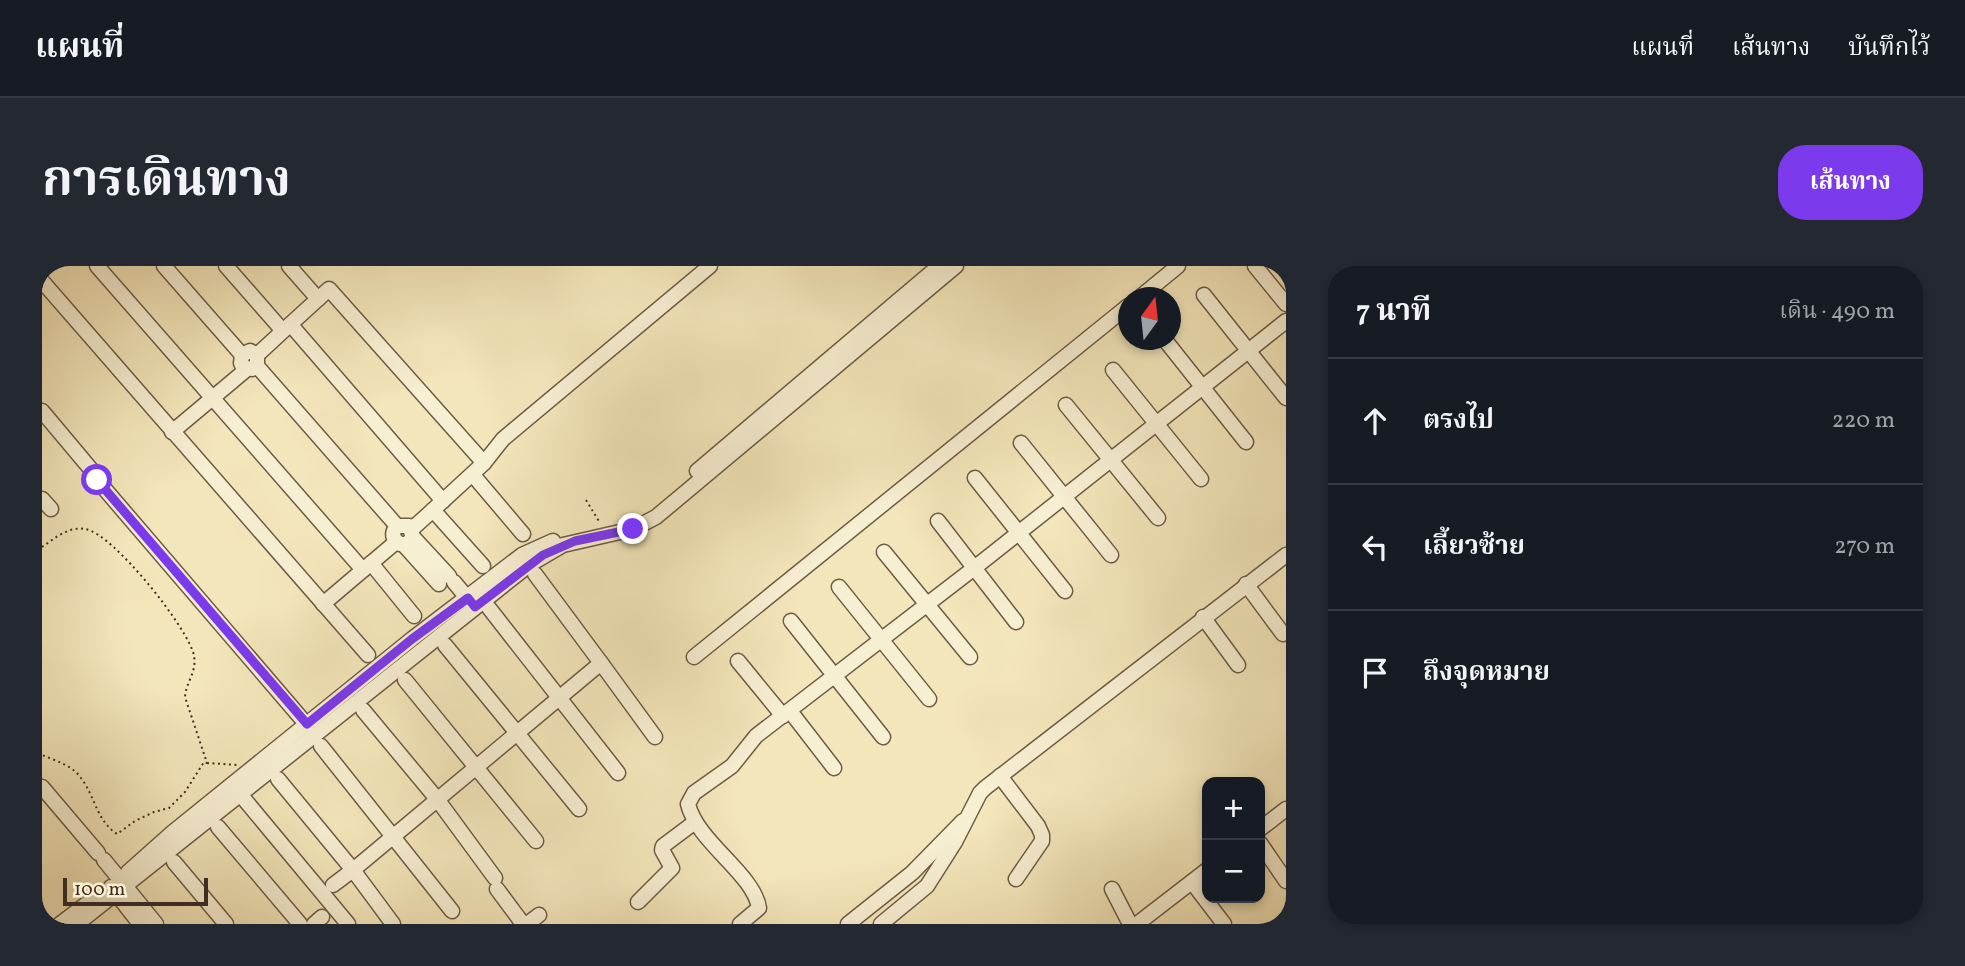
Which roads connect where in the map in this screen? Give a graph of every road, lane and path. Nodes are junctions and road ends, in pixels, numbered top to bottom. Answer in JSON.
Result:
{"nodes":[{"id":1,"x":97,"y":266,"type":"edge"},
{"id":2,"x":164,"y":266,"type":"edge"},
{"id":3,"x":226,"y":266,"type":"edge"},
{"id":4,"x":289,"y":266,"type":"edge"},
{"id":5,"x":710,"y":266,"type":"edge"},
{"id":6,"x":939,"y":266,"type":"edge"},
{"id":7,"x":956,"y":266,"type":"edge"},
{"id":8,"x":1178,"y":266,"type":"edge"},
{"id":9,"x":1255,"y":266,"type":"edge"},
{"id":10,"x":42,"y":281,"type":"edge"},
{"id":11,"x":1152,"y":287,"type":"edge"},
{"id":12,"x":1204,"y":295,"type":"dead end"},
{"id":13,"x":318,"y":299,"type":"junction"},
{"id":14,"x":1286,"y":304,"type":"edge"},
{"id":15,"x":1118,"y":315,"type":"edge"},
{"id":16,"x":1286,"y":321,"type":"edge"},
{"id":17,"x":287,"y":328,"type":"junction"},
{"id":18,"x":1173,"y":350,"type":"edge"},
{"id":19,"x":1248,"y":351,"type":"junction"},
{"id":20,"x":249,"y":362,"type":"junction"},
{"id":21,"x":1112,"y":370,"type":"dead end"},
{"id":22,"x":1202,"y":386,"type":"junction"},
{"id":23,"x":209,"y":396,"type":"junction"},
{"id":24,"x":1286,"y":398,"type":"edge"},
{"id":25,"x":1066,"y":405,"type":"dead end"},
{"id":26,"x":42,"y":411,"type":"edge"},
{"id":27,"x":1156,"y":424,"type":"junction"},
{"id":28,"x":170,"y":429,"type":"junction"},
{"id":29,"x":1246,"y":442,"type":"dead end"},
{"id":30,"x":1021,"y":443,"type":"dead end"},
{"id":31,"x":1110,"y":459,"type":"junction"},
{"id":32,"x":484,"y":463,"type":"junction"},
{"id":33,"x":473,"y":475,"type":"junction"},
{"id":34,"x":975,"y":478,"type":"dead end"},
{"id":35,"x":1201,"y":479,"type":"dead end"},
{"id":36,"x":1064,"y":496,"type":"junction"},
{"id":37,"x":586,"y":500,"type":"dead end"},
{"id":38,"x":438,"y":506,"type":"junction"},
{"id":39,"x":1158,"y":518,"type":"dead end"},
{"id":40,"x":938,"y":521,"type":"dead end"},
{"id":41,"x":603,"y":528,"type":"junction"},
{"id":42,"x":1018,"y":532,"type":"junction"},
{"id":43,"x":523,"y":534,"type":"dead end"},
{"id":44,"x":585,"y":535,"type":"junction"},
{"id":45,"x":405,"y":536,"type":"junction"},
{"id":46,"x":42,"y":547,"type":"edge"},
{"id":47,"x":884,"y":552,"type":"dead end"},
{"id":48,"x":1111,"y":555,"type":"dead end"},
{"id":49,"x":1286,"y":555,"type":"edge"},
{"id":50,"x":529,"y":565,"type":"junction"},
{"id":51,"x":367,"y":566,"type":"junction"},
{"id":52,"x":483,"y":566,"type":"dead end"},
{"id":53,"x":973,"y":569,"type":"junction"},
{"id":54,"x":1246,"y":584,"type":"junction"},
{"id":55,"x":839,"y":587,"type":"dead end"},
{"id":56,"x":1065,"y":591,"type":"dead end"},
{"id":57,"x":323,"y":604,"type":"junction"},
{"id":58,"x":927,"y":605,"type":"junction"},
{"id":59,"x":471,"y":607,"type":"junction"},
{"id":60,"x":414,"y":616,"type":"dead end"},
{"id":61,"x":1203,"y":617,"type":"junction"},
{"id":62,"x":791,"y":621,"type":"dead end"},
{"id":63,"x":1016,"y":622,"type":"dead end"},
{"id":64,"x":1283,"y":634,"type":"dead end"},
{"id":65,"x":882,"y":640,"type":"junction"},
{"id":66,"x":445,"y":645,"type":"dead end"},
{"id":67,"x":368,"y":655,"type":"dead end"},
{"id":68,"x":694,"y":657,"type":"dead end"},
{"id":69,"x":970,"y":657,"type":"dead end"},
{"id":70,"x":738,"y":661,"type":"dead end"},
{"id":71,"x":601,"y":663,"type":"junction"},
{"id":72,"x":1238,"y":665,"type":"dead end"},
{"id":73,"x":836,"y":677,"type":"junction"},
{"id":74,"x":405,"y":680,"type":"dead end"},
{"id":75,"x":559,"y":697,"type":"junction"},
{"id":76,"x":929,"y":699,"type":"dead end"},
{"id":77,"x":363,"y":710,"type":"dead end"},
{"id":78,"x":786,"y":714,"type":"junction"},
{"id":79,"x":307,"y":724,"type":"junction"},
{"id":80,"x":517,"y":731,"type":"junction"},
{"id":81,"x":655,"y":737,"type":"dead end"},
{"id":82,"x":883,"y":737,"type":"dead end"},
{"id":83,"x":321,"y":746,"type":"dead end"},
{"id":84,"x":42,"y":755,"type":"edge"},
{"id":85,"x":207,"y":762,"type":"junction"},
{"id":86,"x":476,"y":766,"type":"junction"},
{"id":87,"x":834,"y":768,"type":"dead end"},
{"id":88,"x":251,"y":771,"type":"junction"},
{"id":89,"x":618,"y":773,"type":"dead end"},
{"id":90,"x":1000,"y":776,"type":"junction"},
{"id":91,"x":278,"y":779,"type":"dead end"},
{"id":92,"x":42,"y":787,"type":"edge"},
{"id":93,"x":236,"y":790,"type":"junction"},
{"id":94,"x":437,"y":799,"type":"junction"},
{"id":95,"x":579,"y":809,"type":"dead end"},
{"id":96,"x":1286,"y":809,"type":"edge"},
{"id":97,"x":966,"y":818,"type":"junction"},
{"id":98,"x":695,"y":822,"type":"junction"},
{"id":99,"x":1265,"y":825,"type":"edge"},
{"id":100,"x":218,"y":827,"type":"dead end"},
{"id":101,"x":394,"y":835,"type":"junction"},
{"id":102,"x":536,"y":841,"type":"dead end"},
{"id":103,"x":1265,"y":850,"type":"edge"},
{"id":104,"x":174,"y":862,"type":"dead end"},
{"id":105,"x":353,"y":870,"type":"junction"},
{"id":106,"x":1202,"y":874,"type":"edge"},
{"id":107,"x":1016,"y":879,"type":"dead end"},
{"id":108,"x":1192,"y":881,"type":"junction"},
{"id":109,"x":1286,"y":881,"type":"edge"},
{"id":110,"x":332,"y":885,"type":"dead end"},
{"id":111,"x":118,"y":886,"type":"junction"},
{"id":112,"x":1112,"y":889,"type":"dead end"},
{"id":113,"x":638,"y":902,"type":"dead end"},
{"id":114,"x":539,"y":915,"type":"dead end"},
{"id":115,"x":453,"y":920,"type":"edge"},
{"id":116,"x":744,"y":923,"type":"edge"},
{"id":117,"x":61,"y":924,"type":"edge"},
{"id":118,"x":77,"y":924,"type":"edge"},
{"id":119,"x":140,"y":924,"type":"edge"},
{"id":120,"x":156,"y":924,"type":"edge"},
{"id":121,"x":226,"y":924,"type":"edge"},
{"id":122,"x":300,"y":924,"type":"edge"},
{"id":123,"x":348,"y":924,"type":"edge"},
{"id":124,"x":393,"y":924,"type":"edge"},
{"id":125,"x":525,"y":924,"type":"edge"},
{"id":126,"x":848,"y":924,"type":"edge"},
{"id":127,"x":881,"y":924,"type":"edge"},
{"id":128,"x":1130,"y":924,"type":"edge"},
{"id":129,"x":1138,"y":924,"type":"edge"},
{"id":130,"x":1224,"y":924,"type":"edge"}],
"edges":[{"from":1,"to":23,"type":"street"},
{"from":2,"to":20,"type":"street"},
{"from":3,"to":17,"type":"street"},
{"from":4,"to":13,"type":"street"},
{"from":5,"to":32,"type":"street"},
{"from":6,"to":41,"type":"street"},
{"from":7,"to":44,"type":"street"},
{"from":8,"to":11,"type":"street"},
{"from":9,"to":14,"type":"street"},
{"from":10,"to":28,"type":"street"},
{"from":12,"to":19,"type":"street"},
{"from":13,"to":17,"type":"street"},
{"from":13,"to":32,"type":"street"},
{"from":15,"to":68,"type":"street"},
{"from":16,"to":19,"type":"street"},
{"from":17,"to":20,"type":"street"},
{"from":17,"to":38,"type":"street"},
{"from":18,"to":22,"type":"street"},
{"from":19,"to":22,"type":"street"},
{"from":19,"to":24,"type":"street"},
{"from":20,"to":23,"type":"street"},
{"from":20,"to":45,"type":"street"},
{"from":21,"to":27,"type":"street"},
{"from":22,"to":27,"type":"street"},
{"from":22,"to":29,"type":"street"},
{"from":23,"to":28,"type":"street"},
{"from":23,"to":51,"type":"street"},
{"from":25,"to":31,"type":"street"},
{"from":26,"to":79,"type":"street"},
{"from":27,"to":31,"type":"street"},
{"from":27,"to":35,"type":"street"},
{"from":28,"to":57,"type":"street"},
{"from":30,"to":36,"type":"street"},
{"from":31,"to":36,"type":"street"},
{"from":31,"to":39,"type":"street"},
{"from":32,"to":33,"type":"street"},
{"from":33,"to":38,"type":"street"},
{"from":33,"to":43,"type":"street"},
{"from":34,"to":42,"type":"street"},
{"from":36,"to":42,"type":"street"},
{"from":36,"to":48,"type":"street"},
{"from":37,"to":41,"type":"path"},
{"from":38,"to":45,"type":"street"},
{"from":38,"to":52,"type":"street"},
{"from":40,"to":53,"type":"street"},
{"from":41,"to":44,"type":"street"},
{"from":42,"to":53,"type":"street"},
{"from":42,"to":56,"type":"street"},
{"from":44,"to":50,"type":"street"},
{"from":45,"to":51,"type":"street"},
{"from":45,"to":59,"type":"street"},
{"from":46,"to":85,"type":"path"},
{"from":47,"to":58,"type":"street"},
{"from":49,"to":54,"type":"street"},
{"from":50,"to":59,"type":"street"},
{"from":50,"to":71,"type":"street"},
{"from":51,"to":57,"type":"street"},
{"from":51,"to":60,"type":"street"},
{"from":53,"to":58,"type":"street"},
{"from":53,"to":63,"type":"street"},
{"from":54,"to":61,"type":"street"},
{"from":54,"to":64,"type":"street"},
{"from":55,"to":65,"type":"street"},
{"from":57,"to":67,"type":"street"},
{"from":58,"to":65,"type":"street"},
{"from":58,"to":69,"type":"street"},
{"from":59,"to":75,"type":"street"},
{"from":59,"to":79,"type":"street"},
{"from":59,"to":93,"type":"street"},
{"from":61,"to":72,"type":"street"},
{"from":61,"to":90,"type":"street"},
{"from":62,"to":73,"type":"street"},
{"from":65,"to":73,"type":"street"},
{"from":65,"to":76,"type":"street"},
{"from":66,"to":80,"type":"street"},
{"from":70,"to":78,"type":"street"},
{"from":71,"to":75,"type":"street"},
{"from":71,"to":81,"type":"street"},
{"from":73,"to":78,"type":"street"},
{"from":73,"to":82,"type":"street"},
{"from":74,"to":86,"type":"street"},
{"from":75,"to":80,"type":"street"},
{"from":75,"to":89,"type":"street"},
{"from":77,"to":94,"type":"street"},
{"from":78,"to":87,"type":"street"},
{"from":78,"to":98,"type":"street"},
{"from":79,"to":88,"type":"street"},
{"from":80,"to":86,"type":"street"},
{"from":80,"to":95,"type":"street"},
{"from":83,"to":101,"type":"street"},
{"from":84,"to":85,"type":"path"},
{"from":85,"to":88,"type":"path"},
{"from":86,"to":94,"type":"street"},
{"from":86,"to":102,"type":"street"},
{"from":88,"to":93,"type":"street"},
{"from":90,"to":97,"type":"street"},
{"from":90,"to":107,"type":"street"},
{"from":91,"to":105,"type":"street"},
{"from":92,"to":111,"type":"street"},
{"from":93,"to":111,"type":"street"},
{"from":93,"to":123,"type":"street"},
{"from":94,"to":101,"type":"street"},
{"from":94,"to":125,"type":"street"},
{"from":96,"to":99,"type":"street"},
{"from":97,"to":126,"type":"street"},
{"from":97,"to":127,"type":"street"},
{"from":98,"to":113,"type":"street"},
{"from":98,"to":116,"type":"street"},
{"from":100,"to":122,"type":"street"},
{"from":101,"to":105,"type":"street"},
{"from":101,"to":115,"type":"street"},
{"from":103,"to":109,"type":"street"},
{"from":104,"to":121,"type":"street"},
{"from":105,"to":110,"type":"street"},
{"from":105,"to":124,"type":"street"},
{"from":106,"to":108,"type":"street"},
{"from":108,"to":129,"type":"street"},
{"from":108,"to":130,"type":"street"},
{"from":111,"to":117,"type":"street"},
{"from":111,"to":118,"type":"street"},
{"from":111,"to":119,"type":"street"},
{"from":111,"to":120,"type":"street"},
{"from":112,"to":128,"type":"street"},
{"from":114,"to":125,"type":"street"}]}
